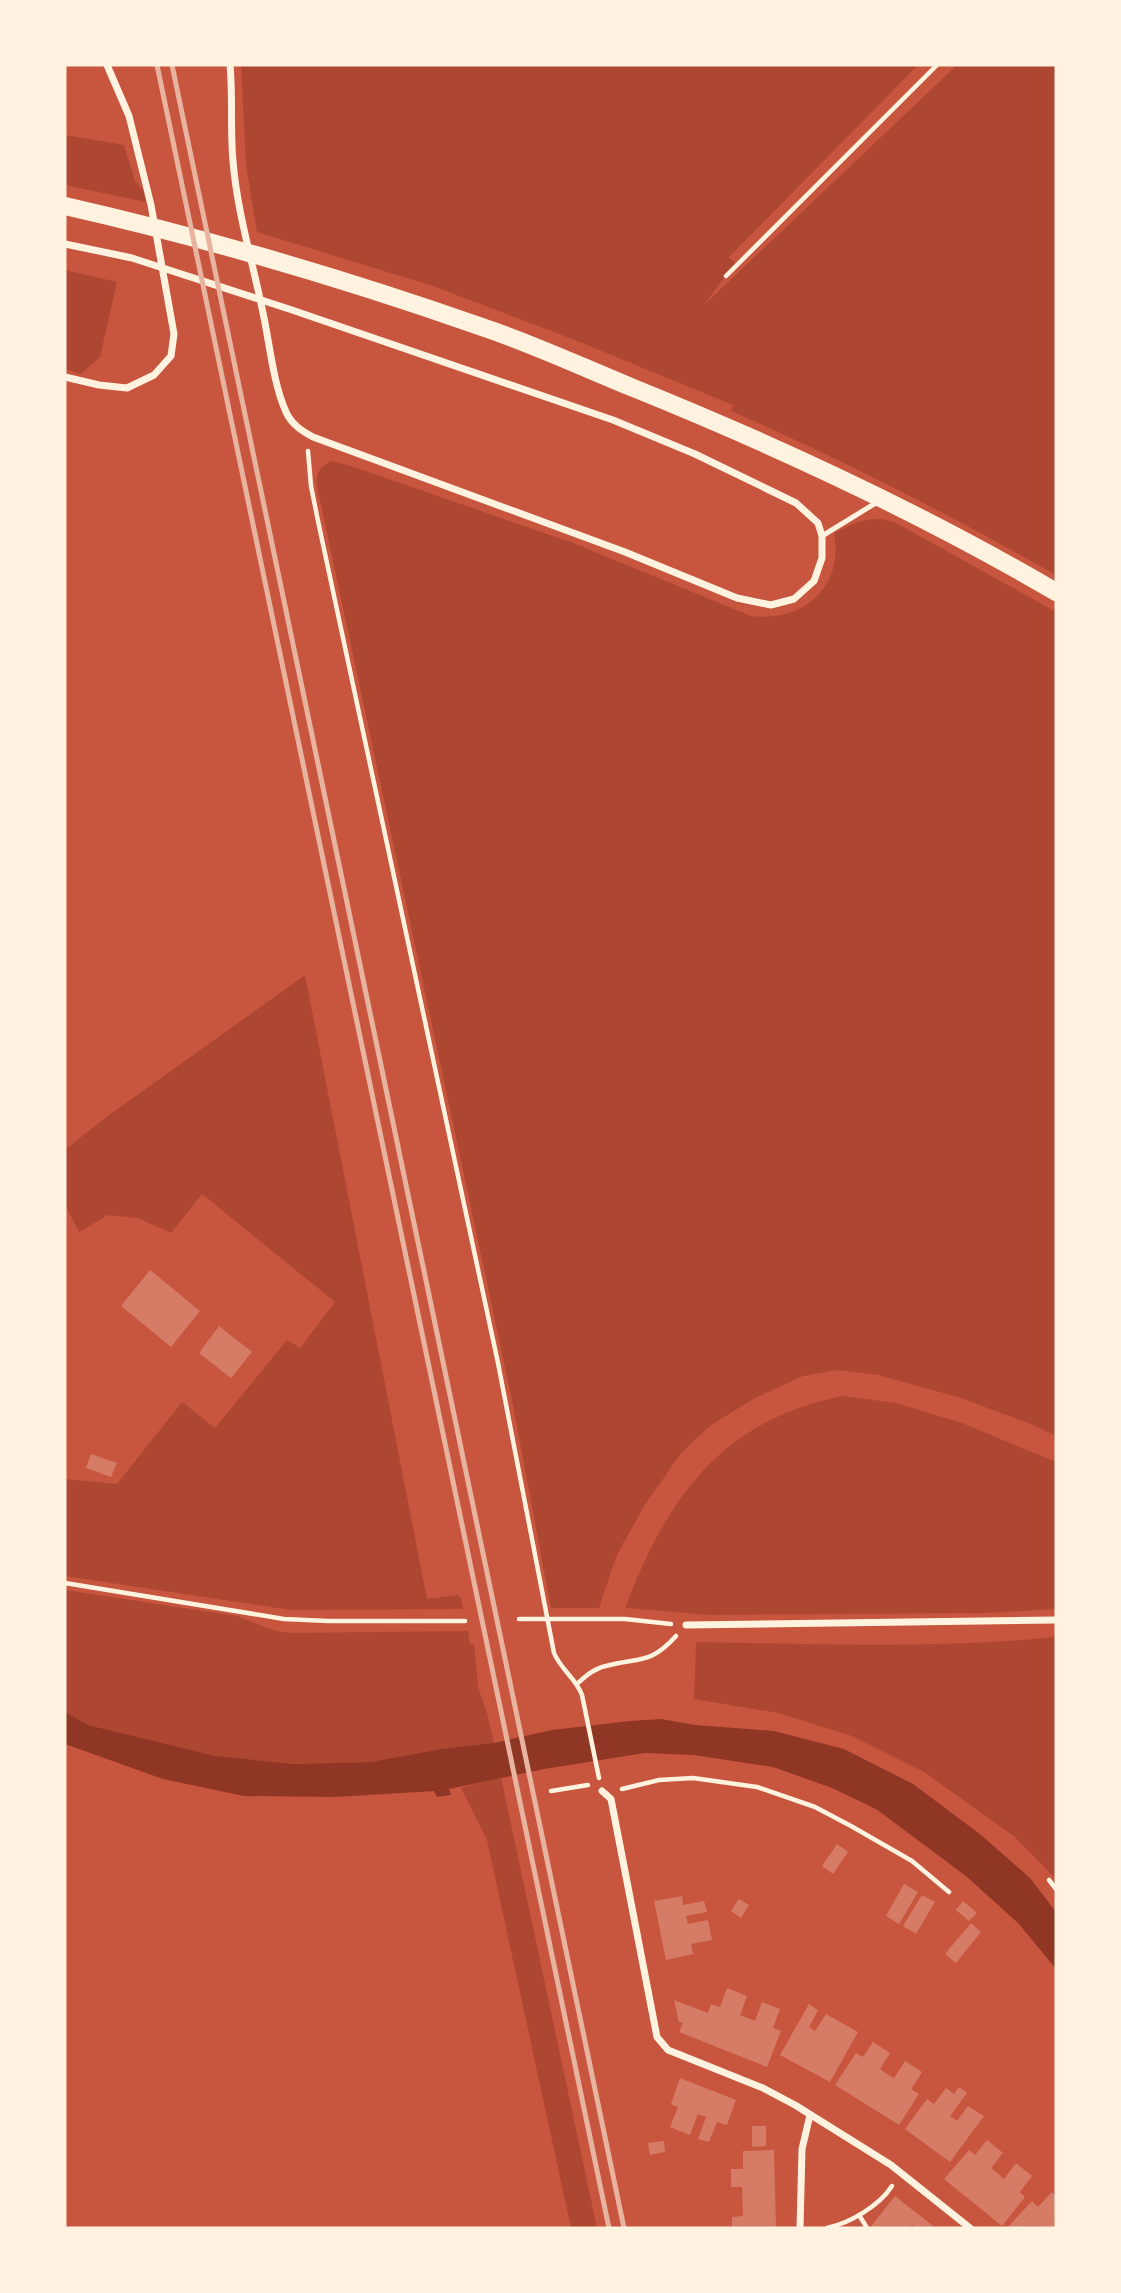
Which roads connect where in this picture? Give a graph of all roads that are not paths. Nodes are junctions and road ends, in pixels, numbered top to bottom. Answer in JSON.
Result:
{"nodes":[{"id":1,"x":107,"y":65,"type":"edge"},
{"id":2,"x":230,"y":65,"type":"edge"},
{"id":3,"x":65,"y":206,"type":"edge"},
{"id":4,"x":65,"y":244,"type":"edge"},
{"id":5,"x":65,"y":377,"type":"edge"},
{"id":6,"x":882,"y":499,"type":"junction"},
{"id":7,"x":822,"y":536,"type":"junction"},
{"id":8,"x":1056,"y":592,"type":"edge"},
{"id":9,"x":1056,"y":1620,"type":"edge"},
{"id":10,"x":686,"y":1625,"type":"road end"},
{"id":11,"x":601,"y":1787,"type":"road end"},
{"id":12,"x":810,"y":2115,"type":"junction"},
{"id":13,"x":800,"y":2228,"type":"edge"},
{"id":14,"x":970,"y":2228,"type":"edge"}],
"edges":[{"from":1,"to":5,"type":"street"},
{"from":2,"to":7,"type":"street"},
{"from":3,"to":6,"type":"main road"},
{"from":4,"to":7,"type":"street"},
{"from":6,"to":7,"type":"lane"},
{"from":6,"to":8,"type":"main road"},
{"from":9,"to":10,"type":"street"},
{"from":11,"to":12,"type":"street"},
{"from":12,"to":13,"type":"street"},
{"from":12,"to":14,"type":"street"}]}
